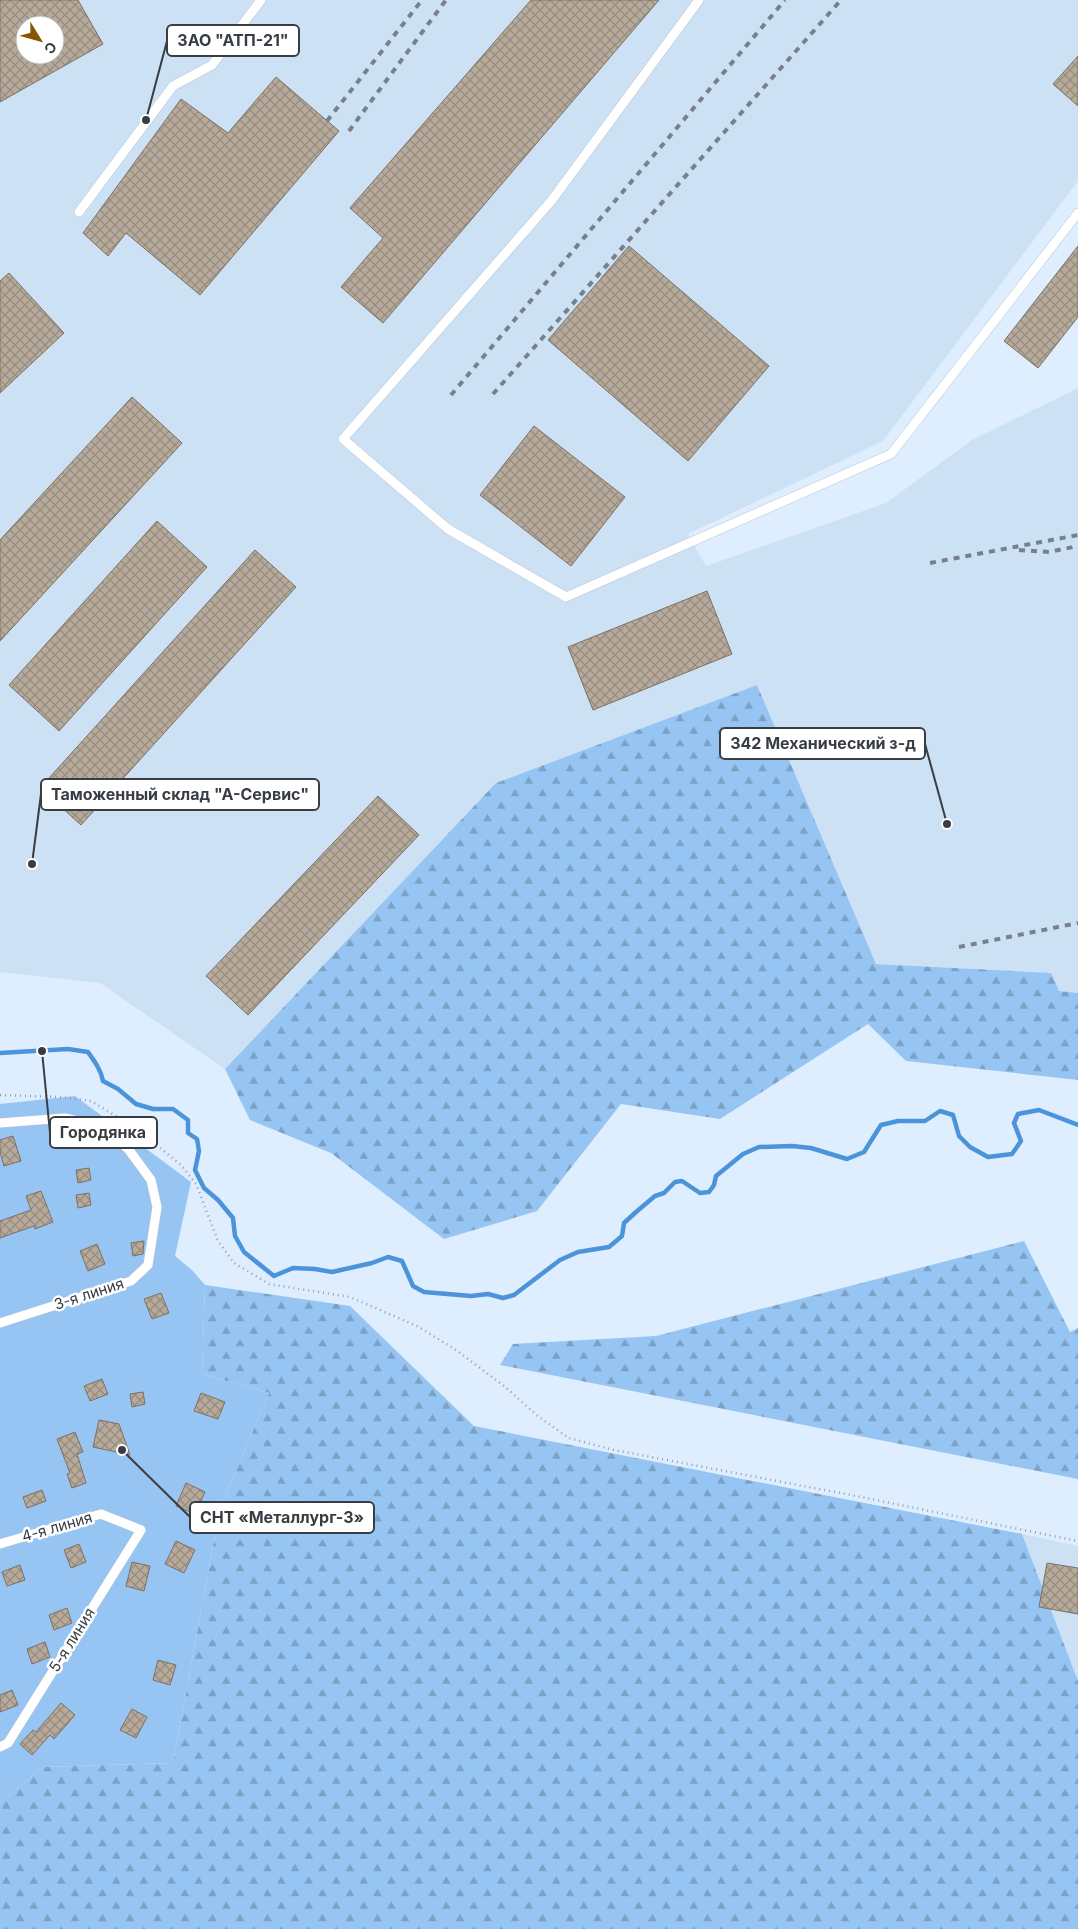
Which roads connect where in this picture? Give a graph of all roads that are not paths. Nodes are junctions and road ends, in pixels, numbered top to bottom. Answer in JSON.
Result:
{"nodes":[{"id":1,"x":261,"y":0,"type":"edge"},
{"id":2,"x":699,"y":0,"type":"edge"},
{"id":3,"x":79,"y":212,"type":"dead end"},
{"id":4,"x":1078,"y":213,"type":"edge"},
{"id":5,"x":0,"y":1123,"type":"edge"},
{"id":6,"x":0,"y":1323,"type":"edge"},
{"id":7,"x":141,"y":1530,"type":"joint"},
{"id":8,"x":0,"y":1544,"type":"edge"},
{"id":9,"x":0,"y":1747,"type":"edge"}],
"edges":[{"from":1,"to":3,"type":"lane"},
{"from":2,"to":4,"type":"lane"},
{"from":5,"to":6,"type":"lane","name":"3-я линия"},
{"from":7,"to":8,"type":"lane","name":"4-я линия"},
{"from":7,"to":9,"type":"lane","name":"5-я линия"}]}
